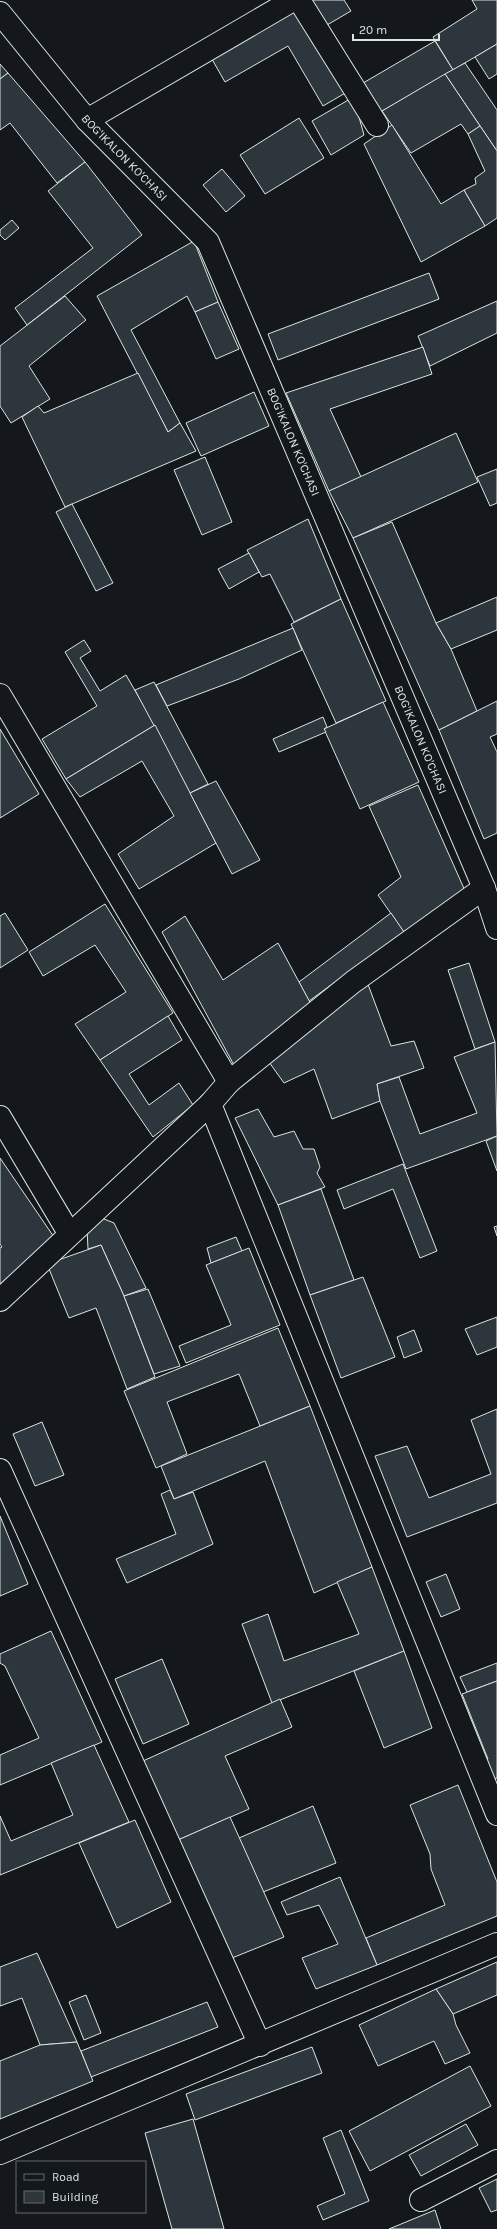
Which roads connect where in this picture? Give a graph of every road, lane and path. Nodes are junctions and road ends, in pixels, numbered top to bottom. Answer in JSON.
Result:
{"nodes":[{"id":1,"x":293,"y":0,"type":"edge"},
{"id":2,"x":299,"y":0,"type":"edge"},
{"id":3,"x":0,"y":13,"type":"edge"},
{"id":4,"x":87,"y":120,"type":"junction"},
{"id":5,"x":377,"y":125,"type":"dead end"},
{"id":6,"x":0,"y":694,"type":"edge"},
{"id":7,"x":484,"y":888,"type":"junction"},
{"id":8,"x":496,"y":919,"type":"edge"},
{"id":9,"x":229,"y":1082,"type":"junction"},
{"id":10,"x":210,"y":1104,"type":"junction"},
{"id":11,"x":0,"y":1117,"type":"edge"},
{"id":12,"x":69,"y":1234,"type":"junction"},
{"id":13,"x":0,"y":1300,"type":"edge"},
{"id":14,"x":0,"y":1470,"type":"edge"},
{"id":15,"x":497,"y":1814,"type":"edge"},
{"id":16,"x":497,"y":1944,"type":"edge"},
{"id":17,"x":260,"y":2045,"type":"junction"},
{"id":18,"x":0,"y":2154,"type":"edge"},
{"id":19,"x":497,"y":2161,"type":"edge"},
{"id":20,"x":421,"y":2200,"type":"dead end"}],
"edges":[{"from":1,"to":4,"type":"street"},
{"from":2,"to":5,"type":"street"},
{"from":3,"to":4,"type":"street","name":"BOG'IKALON KO'CHASI"},
{"from":4,"to":7,"type":"street","name":"BOG'IKALON KO'CHASI"},
{"from":6,"to":9,"type":"street"},
{"from":7,"to":8,"type":"street","name":"BOG'IKALON KO'CHASI"},
{"from":7,"to":9,"type":"street"},
{"from":9,"to":10,"type":"street"},
{"from":10,"to":12,"type":"street"},
{"from":10,"to":15,"type":"street"},
{"from":11,"to":12,"type":"street"},
{"from":12,"to":13,"type":"street"},
{"from":14,"to":17,"type":"street"},
{"from":16,"to":17,"type":"street"},
{"from":17,"to":18,"type":"street"},
{"from":19,"to":20,"type":"street"}]}
